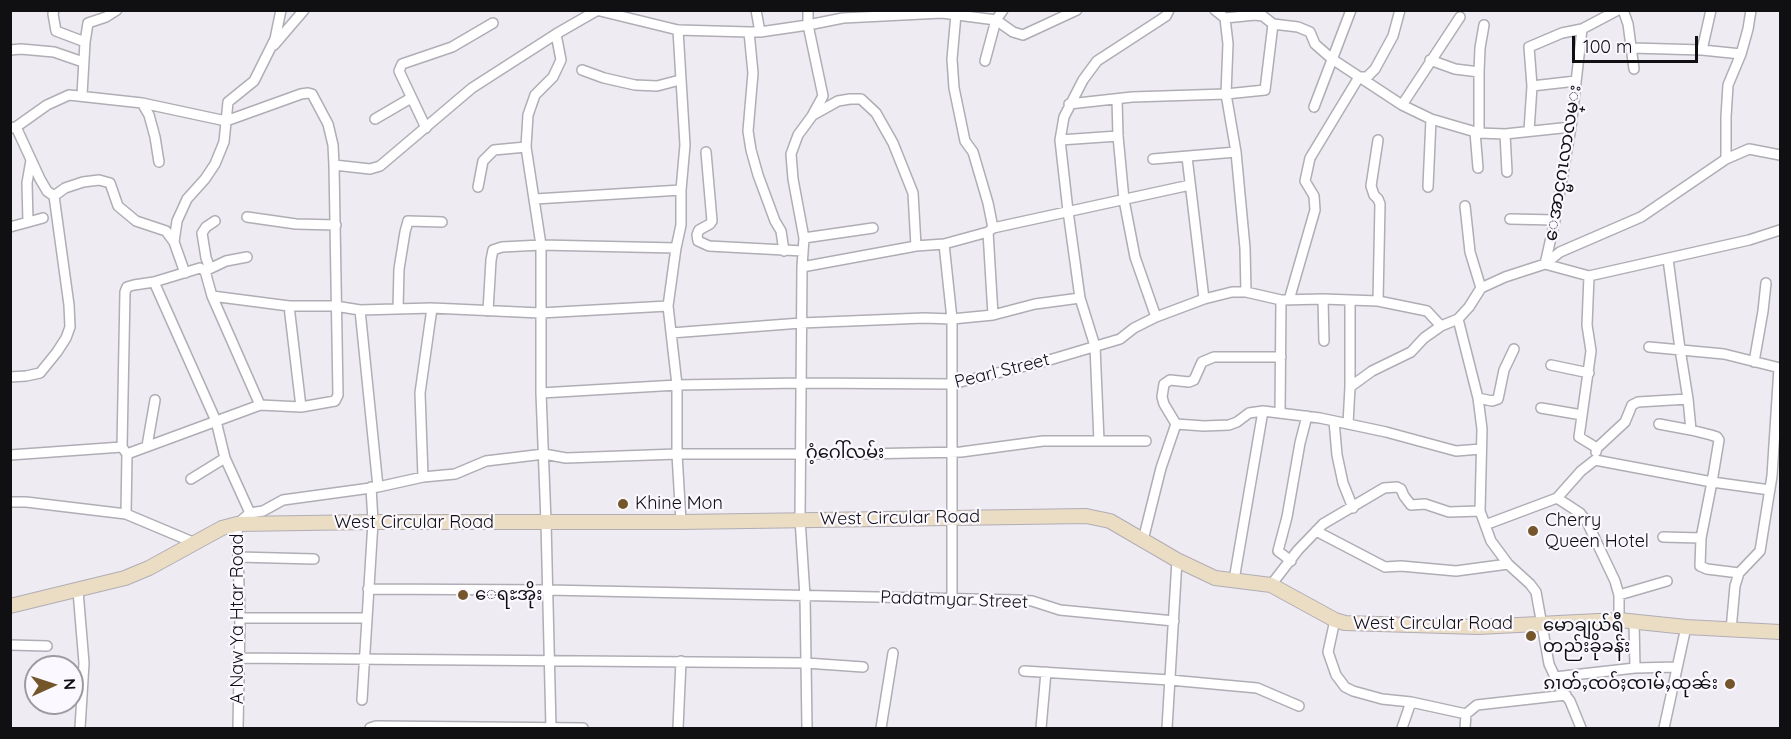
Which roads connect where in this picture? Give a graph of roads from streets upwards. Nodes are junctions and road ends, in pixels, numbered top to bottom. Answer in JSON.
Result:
{"nodes":[{"id":1,"x":54,"y":10,"type":"edge"},
{"id":2,"x":117,"y":10,"type":"edge"},
{"id":3,"x":281,"y":10,"type":"edge"},
{"id":4,"x":304,"y":10,"type":"edge"},
{"id":5,"x":756,"y":10,"type":"edge"},
{"id":6,"x":808,"y":10,"type":"edge"},
{"id":7,"x":1003,"y":10,"type":"edge"},
{"id":8,"x":1077,"y":10,"type":"edge"},
{"id":9,"x":1169,"y":10,"type":"edge"},
{"id":10,"x":1215,"y":10,"type":"edge"},
{"id":11,"x":1351,"y":10,"type":"edge"},
{"id":12,"x":1400,"y":10,"type":"edge"},
{"id":13,"x":1618,"y":10,"type":"edge"},
{"id":14,"x":1623,"y":10,"type":"edge"},
{"id":15,"x":1712,"y":10,"type":"edge"},
{"id":16,"x":1751,"y":10,"type":"edge"},
{"id":17,"x":596,"y":11,"type":"edge"},
{"id":18,"x":1255,"y":13,"type":"edge"},
{"id":19,"x":956,"y":14,"type":"junction"},
{"id":20,"x":1460,"y":17,"type":"dead end"},
{"id":21,"x":1225,"y":18,"type":"junction"},
{"id":22,"x":996,"y":20,"type":"junction"},
{"id":23,"x":493,"y":23,"type":"dead end"},
{"id":24,"x":1273,"y":24,"type":"junction"},
{"id":25,"x":808,"y":25,"type":"junction"},
{"id":26,"x":1484,"y":25,"type":"dead end"},
{"id":27,"x":1582,"y":29,"type":"junction"},
{"id":28,"x":678,"y":30,"type":"junction"},
{"id":29,"x":749,"y":32,"type":"junction"},
{"id":30,"x":760,"y":32,"type":"junction"},
{"id":31,"x":556,"y":34,"type":"junction"},
{"id":32,"x":85,"y":42,"type":"junction"},
{"id":33,"x":1632,"y":48,"type":"junction"},
{"id":34,"x":270,"y":49,"type":"junction"},
{"id":35,"x":10,"y":50,"type":"edge"},
{"id":36,"x":1702,"y":50,"type":"junction"},
{"id":37,"x":1741,"y":54,"type":"junction"},
{"id":38,"x":1332,"y":59,"type":"junction"},
{"id":39,"x":1430,"y":60,"type":"junction"},
{"id":40,"x":985,"y":61,"type":"dead end"},
{"id":41,"x":83,"y":62,"type":"junction"},
{"id":42,"x":1634,"y":69,"type":"dead end"},
{"id":43,"x":582,"y":70,"type":"dead end"},
{"id":44,"x":1479,"y":72,"type":"junction"},
{"id":45,"x":1359,"y":77,"type":"junction"},
{"id":46,"x":680,"y":80,"type":"junction"},
{"id":47,"x":1576,"y":81,"type":"junction"},
{"id":48,"x":1532,"y":86,"type":"junction"},
{"id":49,"x":1226,"y":94,"type":"junction"},
{"id":50,"x":82,"y":95,"type":"junction"},
{"id":51,"x":411,"y":98,"type":"junction"},
{"id":52,"x":1117,"y":99,"type":"junction"},
{"id":53,"x":142,"y":103,"type":"junction"},
{"id":54,"x":1069,"y":104,"type":"junction"},
{"id":55,"x":1402,"y":105,"type":"junction"},
{"id":56,"x":1314,"y":107,"type":"dead end"},
{"id":57,"x":812,"y":116,"type":"junction"},
{"id":58,"x":375,"y":119,"type":"dead end"},
{"id":59,"x":1431,"y":119,"type":"junction"},
{"id":60,"x":226,"y":121,"type":"junction"},
{"id":61,"x":1571,"y":127,"type":"junction"},
{"id":62,"x":13,"y":128,"type":"edge"},
{"id":63,"x":426,"y":128,"type":"junction"},
{"id":64,"x":1529,"y":130,"type":"junction"},
{"id":65,"x":1477,"y":132,"type":"junction"},
{"id":66,"x":1505,"y":134,"type":"junction"},
{"id":67,"x":1118,"y":136,"type":"junction"},
{"id":68,"x":1060,"y":140,"type":"junction"},
{"id":69,"x":1378,"y":140,"type":"dead end"},
{"id":70,"x":526,"y":147,"type":"junction"},
{"id":71,"x":706,"y":152,"type":"dead end"},
{"id":72,"x":1236,"y":152,"type":"junction"},
{"id":73,"x":1780,"y":155,"type":"edge"},
{"id":74,"x":1187,"y":157,"type":"junction"},
{"id":75,"x":1153,"y":159,"type":"dead end"},
{"id":76,"x":1726,"y":159,"type":"junction"},
{"id":77,"x":31,"y":160,"type":"junction"},
{"id":78,"x":159,"y":162,"type":"dead end"},
{"id":79,"x":334,"y":165,"type":"junction"},
{"id":80,"x":1478,"y":168,"type":"dead end"},
{"id":81,"x":1507,"y":172,"type":"dead end"},
{"id":82,"x":1190,"y":185,"type":"junction"},
{"id":83,"x":478,"y":187,"type":"dead end"},
{"id":84,"x":1428,"y":187,"type":"dead end"},
{"id":85,"x":681,"y":190,"type":"junction"},
{"id":86,"x":54,"y":196,"type":"junction"},
{"id":87,"x":535,"y":199,"type":"junction"},
{"id":88,"x":1124,"y":200,"type":"junction"},
{"id":89,"x":1465,"y":206,"type":"dead end"},
{"id":90,"x":1068,"y":211,"type":"junction"},
{"id":91,"x":247,"y":217,"type":"dead end"},
{"id":92,"x":43,"y":218,"type":"dead end"},
{"id":93,"x":1510,"y":219,"type":"dead end"},
{"id":94,"x":1555,"y":220,"type":"junction"},
{"id":95,"x":215,"y":221,"type":"dead end"},
{"id":96,"x":28,"y":222,"type":"junction"},
{"id":97,"x":442,"y":222,"type":"dead end"},
{"id":98,"x":336,"y":225,"type":"junction"},
{"id":99,"x":10,"y":226,"type":"edge"},
{"id":100,"x":873,"y":228,"type":"dead end"},
{"id":101,"x":991,"y":230,"type":"junction"},
{"id":102,"x":1780,"y":230,"type":"edge"},
{"id":103,"x":804,"y":238,"type":"junction"},
{"id":104,"x":174,"y":242,"type":"junction"},
{"id":105,"x":944,"y":244,"type":"junction"},
{"id":106,"x":541,"y":245,"type":"junction"},
{"id":107,"x":916,"y":246,"type":"junction"},
{"id":108,"x":676,"y":248,"type":"junction"},
{"id":109,"x":784,"y":251,"type":"junction"},
{"id":110,"x":804,"y":251,"type":"junction"},
{"id":111,"x":247,"y":257,"type":"dead end"},
{"id":112,"x":1668,"y":259,"type":"junction"},
{"id":113,"x":1545,"y":264,"type":"junction"},
{"id":114,"x":802,"y":267,"type":"junction"},
{"id":115,"x":207,"y":270,"type":"junction"},
{"id":116,"x":185,"y":273,"type":"junction"},
{"id":117,"x":1589,"y":276,"type":"junction"},
{"id":118,"x":154,"y":282,"type":"junction"},
{"id":119,"x":1766,"y":283,"type":"dead end"},
{"id":120,"x":1481,"y":288,"type":"junction"},
{"id":121,"x":1246,"y":292,"type":"junction"},
{"id":122,"x":212,"y":296,"type":"junction"},
{"id":123,"x":1080,"y":298,"type":"junction"},
{"id":124,"x":1204,"y":299,"type":"junction"},
{"id":125,"x":1323,"y":299,"type":"junction"},
{"id":126,"x":1285,"y":300,"type":"junction"},
{"id":127,"x":1350,"y":301,"type":"junction"},
{"id":128,"x":1378,"y":301,"type":"junction"},
{"id":129,"x":289,"y":306,"type":"junction"},
{"id":130,"x":335,"y":306,"type":"junction"},
{"id":131,"x":668,"y":306,"type":"junction"},
{"id":132,"x":398,"y":308,"type":"junction"},
{"id":133,"x":432,"y":308,"type":"junction"},
{"id":134,"x":360,"y":310,"type":"junction"},
{"id":135,"x":488,"y":310,"type":"junction"},
{"id":136,"x":540,"y":313,"type":"junction"},
{"id":137,"x":993,"y":315,"type":"junction"},
{"id":138,"x":1156,"y":317,"type":"junction"},
{"id":139,"x":952,"y":319,"type":"junction"},
{"id":140,"x":1458,"y":319,"type":"junction"},
{"id":141,"x":801,"y":323,"type":"junction"},
{"id":142,"x":1442,"y":326,"type":"junction"},
{"id":143,"x":671,"y":333,"type":"junction"},
{"id":144,"x":1324,"y":341,"type":"dead end"},
{"id":145,"x":1095,"y":346,"type":"junction"},
{"id":146,"x":1649,"y":347,"type":"dead end"},
{"id":147,"x":1515,"y":349,"type":"dead end"},
{"id":148,"x":1680,"y":349,"type":"junction"},
{"id":149,"x":1281,"y":357,"type":"junction"},
{"id":150,"x":1754,"y":362,"type":"junction"},
{"id":151,"x":1551,"y":365,"type":"dead end"},
{"id":152,"x":1780,"y":368,"type":"edge"},
{"id":153,"x":1589,"y":373,"type":"junction"},
{"id":154,"x":10,"y":377,"type":"edge"},
{"id":155,"x":801,"y":383,"type":"junction"},
{"id":156,"x":952,"y":384,"type":"junction"},
{"id":157,"x":677,"y":386,"type":"junction"},
{"id":158,"x":1350,"y":387,"type":"junction"},
{"id":159,"x":541,"y":393,"type":"junction"},
{"id":160,"x":1478,"y":398,"type":"junction"},
{"id":161,"x":1688,"y":399,"type":"junction"},
{"id":162,"x":154,"y":400,"type":"dead end"},
{"id":163,"x":260,"y":405,"type":"junction"},
{"id":164,"x":301,"y":407,"type":"junction"},
{"id":165,"x":1541,"y":408,"type":"dead end"},
{"id":166,"x":1263,"y":411,"type":"junction"},
{"id":167,"x":1280,"y":413,"type":"junction"},
{"id":168,"x":1582,"y":415,"type":"junction"},
{"id":169,"x":1307,"y":416,"type":"junction"},
{"id":170,"x":216,"y":421,"type":"junction"},
{"id":171,"x":1335,"y":421,"type":"junction"},
{"id":172,"x":1176,"y":424,"type":"junction"},
{"id":173,"x":1348,"y":424,"type":"junction"},
{"id":174,"x":1659,"y":424,"type":"dead end"},
{"id":175,"x":1691,"y":430,"type":"junction"},
{"id":176,"x":1098,"y":441,"type":"junction"},
{"id":177,"x":1146,"y":441,"type":"dead end"},
{"id":178,"x":147,"y":446,"type":"junction"},
{"id":179,"x":1597,"y":448,"type":"junction"},
{"id":180,"x":1481,"y":449,"type":"junction"},
{"id":181,"x":125,"y":450,"type":"junction"},
{"id":182,"x":953,"y":452,"type":"junction"},
{"id":183,"x":800,"y":453,"type":"junction"},
{"id":184,"x":544,"y":454,"type":"junction"},
{"id":185,"x":678,"y":454,"type":"junction"},
{"id":186,"x":10,"y":455,"type":"edge"},
{"id":187,"x":225,"y":458,"type":"junction"},
{"id":188,"x":1595,"y":460,"type":"junction"},
{"id":189,"x":423,"y":477,"type":"junction"},
{"id":190,"x":190,"y":479,"type":"dead end"},
{"id":191,"x":1712,"y":482,"type":"junction"},
{"id":192,"x":374,"y":487,"type":"junction"},
{"id":193,"x":1770,"y":490,"type":"junction"},
{"id":194,"x":1557,"y":498,"type":"junction"},
{"id":195,"x":10,"y":502,"type":"edge"},
{"id":196,"x":1353,"y":508,"type":"junction"},
{"id":197,"x":1480,"y":511,"type":"junction"},
{"id":198,"x":250,"y":513,"type":"junction"},
{"id":199,"x":126,"y":514,"type":"junction"},
{"id":200,"x":952,"y":518,"type":"junction"},
{"id":201,"x":800,"y":519,"type":"junction"},
{"id":202,"x":373,"y":522,"type":"junction"},
{"id":203,"x":546,"y":522,"type":"junction"},
{"id":204,"x":681,"y":522,"type":"junction"},
{"id":205,"x":237,"y":524,"type":"junction"},
{"id":206,"x":1485,"y":525,"type":"junction"},
{"id":207,"x":1316,"y":531,"type":"junction"},
{"id":208,"x":1663,"y":537,"type":"dead end"},
{"id":209,"x":1701,"y":538,"type":"junction"},
{"id":210,"x":1143,"y":540,"type":"junction"},
{"id":211,"x":195,"y":543,"type":"junction"},
{"id":212,"x":238,"y":557,"type":"junction"},
{"id":213,"x":314,"y":559,"type":"dead end"},
{"id":214,"x":1177,"y":560,"type":"junction"},
{"id":215,"x":1291,"y":561,"type":"junction"},
{"id":216,"x":1508,"y":564,"type":"junction"},
{"id":217,"x":1739,"y":573,"type":"junction"},
{"id":218,"x":1234,"y":580,"type":"junction"},
{"id":219,"x":1667,"y":581,"type":"dead end"},
{"id":220,"x":1271,"y":585,"type":"junction"},
{"id":221,"x":368,"y":589,"type":"junction"},
{"id":222,"x":548,"y":590,"type":"junction"},
{"id":223,"x":78,"y":591,"type":"junction"},
{"id":224,"x":1619,"y":595,"type":"junction"},
{"id":225,"x":805,"y":596,"type":"junction"},
{"id":226,"x":952,"y":599,"type":"junction"},
{"id":227,"x":10,"y":606,"type":"edge"},
{"id":228,"x":240,"y":618,"type":"junction"},
{"id":229,"x":366,"y":618,"type":"junction"},
{"id":230,"x":1335,"y":620,"type":"junction"},
{"id":231,"x":1619,"y":620,"type":"junction"},
{"id":232,"x":1174,"y":621,"type":"junction"},
{"id":233,"x":1634,"y":622,"type":"junction"},
{"id":234,"x":1540,"y":624,"type":"junction"},
{"id":235,"x":1686,"y":627,"type":"junction"},
{"id":236,"x":1731,"y":630,"type":"junction"},
{"id":237,"x":1780,"y":632,"type":"edge"},
{"id":238,"x":10,"y":645,"type":"edge"},
{"id":239,"x":47,"y":646,"type":"dead end"},
{"id":240,"x":893,"y":653,"type":"dead end"},
{"id":241,"x":239,"y":658,"type":"junction"},
{"id":242,"x":365,"y":660,"type":"junction"},
{"id":243,"x":549,"y":660,"type":"junction"},
{"id":244,"x":681,"y":661,"type":"junction"},
{"id":245,"x":806,"y":663,"type":"junction"},
{"id":246,"x":863,"y":667,"type":"dead end"},
{"id":247,"x":1677,"y":667,"type":"junction"},
{"id":248,"x":1635,"y":668,"type":"junction"},
{"id":249,"x":1024,"y":671,"type":"dead end"},
{"id":250,"x":1046,"y":672,"type":"junction"},
{"id":251,"x":1555,"y":677,"type":"junction"},
{"id":252,"x":1170,"y":680,"type":"junction"},
{"id":253,"x":1566,"y":694,"type":"junction"},
{"id":254,"x":362,"y":700,"type":"dead end"},
{"id":255,"x":1410,"y":702,"type":"junction"},
{"id":256,"x":1299,"y":706,"type":"dead end"},
{"id":257,"x":1466,"y":714,"type":"junction"},
{"id":258,"x":551,"y":728,"type":"edge"},
{"id":259,"x":80,"y":729,"type":"edge"},
{"id":260,"x":238,"y":729,"type":"edge"},
{"id":261,"x":370,"y":729,"type":"edge"},
{"id":262,"x":583,"y":729,"type":"edge"},
{"id":263,"x":678,"y":729,"type":"edge"},
{"id":264,"x":807,"y":729,"type":"edge"},
{"id":265,"x":881,"y":729,"type":"edge"},
{"id":266,"x":1041,"y":729,"type":"edge"},
{"id":267,"x":1167,"y":729,"type":"edge"},
{"id":268,"x":1402,"y":729,"type":"edge"},
{"id":269,"x":1465,"y":729,"type":"edge"},
{"id":270,"x":1581,"y":729,"type":"edge"},
{"id":271,"x":1664,"y":729,"type":"edge"}],
"edges":[{"from":1,"to":32,"type":"street"},
{"from":2,"to":32,"type":"street"},
{"from":3,"to":34,"type":"street"},
{"from":4,"to":34,"type":"street"},
{"from":5,"to":30,"type":"street"},
{"from":6,"to":25,"type":"street"},
{"from":7,"to":22,"type":"street"},
{"from":8,"to":22,"type":"street"},
{"from":9,"to":54,"type":"street"},
{"from":10,"to":21,"type":"street"},
{"from":11,"to":38,"type":"street"},
{"from":12,"to":45,"type":"street"},
{"from":13,"to":27,"type":"street"},
{"from":14,"to":33,"type":"street"},
{"from":15,"to":36,"type":"street"},
{"from":16,"to":37,"type":"street"},
{"from":17,"to":28,"type":"street"},
{"from":17,"to":31,"type":"street"},
{"from":18,"to":21,"type":"street"},
{"from":18,"to":24,"type":"street"},
{"from":19,"to":22,"type":"street"},
{"from":19,"to":25,"type":"street"},
{"from":19,"to":101,"type":"street"},
{"from":20,"to":39,"type":"street"},
{"from":21,"to":49,"type":"street"},
{"from":22,"to":40,"type":"street"},
{"from":23,"to":51,"type":"street"},
{"from":24,"to":38,"type":"street"},
{"from":24,"to":49,"type":"street"},
{"from":25,"to":30,"type":"street"},
{"from":25,"to":57,"type":"street"},
{"from":26,"to":44,"type":"street"},
{"from":27,"to":47,"type":"street","name":"ေအာင္မဂၤလာလမ္း"},
{"from":27,"to":48,"type":"street"},
{"from":28,"to":29,"type":"street"},
{"from":28,"to":46,"type":"street"},
{"from":29,"to":30,"type":"street"},
{"from":29,"to":109,"type":"street"},
{"from":31,"to":63,"type":"street"},
{"from":31,"to":70,"type":"street"},
{"from":32,"to":41,"type":"street"},
{"from":33,"to":36,"type":"street"},
{"from":33,"to":42,"type":"street"},
{"from":34,"to":60,"type":"street"},
{"from":35,"to":41,"type":"street"},
{"from":36,"to":37,"type":"street"},
{"from":37,"to":76,"type":"street"},
{"from":38,"to":45,"type":"street"},
{"from":38,"to":56,"type":"street"},
{"from":39,"to":44,"type":"street"},
{"from":39,"to":55,"type":"street"},
{"from":41,"to":50,"type":"street"},
{"from":43,"to":46,"type":"street"},
{"from":44,"to":65,"type":"street"},
{"from":45,"to":55,"type":"street"},
{"from":45,"to":126,"type":"street"},
{"from":46,"to":85,"type":"street"},
{"from":47,"to":48,"type":"street"},
{"from":47,"to":61,"type":"street","name":"ေအာင္မဂၤလာလမ္း"},
{"from":48,"to":64,"type":"street"},
{"from":49,"to":52,"type":"street"},
{"from":49,"to":72,"type":"street"},
{"from":50,"to":53,"type":"street"},
{"from":50,"to":62,"type":"street"},
{"from":51,"to":58,"type":"street"},
{"from":51,"to":63,"type":"street"},
{"from":52,"to":54,"type":"street"},
{"from":52,"to":67,"type":"street"},
{"from":53,"to":60,"type":"street"},
{"from":53,"to":78,"type":"street"},
{"from":54,"to":68,"type":"street"},
{"from":55,"to":59,"type":"street"},
{"from":57,"to":103,"type":"street"},
{"from":57,"to":107,"type":"street"},
{"from":59,"to":65,"type":"street"},
{"from":59,"to":84,"type":"street"},
{"from":60,"to":79,"type":"street"},
{"from":60,"to":104,"type":"street"},
{"from":61,"to":64,"type":"street"},
{"from":61,"to":94,"type":"street","name":"ေအာင္မဂၤလာလမ္း"},
{"from":62,"to":77,"type":"street"},
{"from":63,"to":79,"type":"street"},
{"from":64,"to":66,"type":"street"},
{"from":65,"to":66,"type":"street"},
{"from":65,"to":80,"type":"street"},
{"from":66,"to":81,"type":"street"},
{"from":67,"to":68,"type":"street"},
{"from":67,"to":88,"type":"street"},
{"from":68,"to":90,"type":"street"},
{"from":69,"to":128,"type":"street"},
{"from":70,"to":83,"type":"street"},
{"from":70,"to":87,"type":"street"},
{"from":71,"to":109,"type":"street"},
{"from":72,"to":74,"type":"street"},
{"from":72,"to":121,"type":"street"},
{"from":73,"to":76,"type":"street"},
{"from":74,"to":75,"type":"street"},
{"from":74,"to":82,"type":"street"},
{"from":76,"to":113,"type":"street"},
{"from":77,"to":86,"type":"street"},
{"from":77,"to":96,"type":"street"},
{"from":79,"to":98,"type":"street"},
{"from":82,"to":88,"type":"street"},
{"from":82,"to":124,"type":"street"},
{"from":85,"to":87,"type":"street"},
{"from":85,"to":108,"type":"street"},
{"from":86,"to":104,"type":"street"},
{"from":86,"to":154,"type":"street"},
{"from":87,"to":106,"type":"street"},
{"from":88,"to":90,"type":"street"},
{"from":88,"to":138,"type":"street"},
{"from":89,"to":120,"type":"street"},
{"from":90,"to":101,"type":"street"},
{"from":90,"to":123,"type":"street"},
{"from":91,"to":98,"type":"street"},
{"from":92,"to":96,"type":"street"},
{"from":93,"to":94,"type":"street"},
{"from":94,"to":113,"type":"street","name":"ေအာင္မဂၤလာလမ္း"},
{"from":95,"to":115,"type":"street"},
{"from":96,"to":99,"type":"street"},
{"from":97,"to":132,"type":"street"},
{"from":98,"to":130,"type":"street"},
{"from":100,"to":103,"type":"street"},
{"from":101,"to":105,"type":"street"},
{"from":101,"to":137,"type":"street"},
{"from":102,"to":112,"type":"street"},
{"from":103,"to":110,"type":"street"},
{"from":104,"to":116,"type":"street"},
{"from":105,"to":107,"type":"street"},
{"from":105,"to":139,"type":"street"},
{"from":106,"to":108,"type":"street"},
{"from":106,"to":135,"type":"street"},
{"from":106,"to":136,"type":"street"},
{"from":107,"to":114,"type":"street"},
{"from":108,"to":131,"type":"street"},
{"from":109,"to":110,"type":"street"},
{"from":110,"to":114,"type":"street"},
{"from":111,"to":115,"type":"street"},
{"from":112,"to":117,"type":"street"},
{"from":112,"to":148,"type":"street"},
{"from":113,"to":117,"type":"street"},
{"from":113,"to":120,"type":"street"},
{"from":114,"to":141,"type":"street"},
{"from":115,"to":116,"type":"street"},
{"from":115,"to":122,"type":"street"},
{"from":116,"to":118,"type":"street"},
{"from":117,"to":153,"type":"street"},
{"from":118,"to":170,"type":"street"},
{"from":118,"to":181,"type":"street"},
{"from":119,"to":150,"type":"street"},
{"from":120,"to":140,"type":"street"},
{"from":121,"to":124,"type":"street","name":"Pearl Street"},
{"from":121,"to":126,"type":"street","name":"Pearl Street"},
{"from":122,"to":129,"type":"street"},
{"from":122,"to":163,"type":"street"},
{"from":123,"to":137,"type":"street"},
{"from":123,"to":145,"type":"street"},
{"from":124,"to":138,"type":"street","name":"Pearl Street"},
{"from":125,"to":126,"type":"street","name":"Pearl Street"},
{"from":125,"to":127,"type":"street","name":"Pearl Street"},
{"from":125,"to":144,"type":"street"},
{"from":126,"to":149,"type":"street"},
{"from":127,"to":128,"type":"street","name":"Pearl Street"},
{"from":127,"to":158,"type":"street"},
{"from":128,"to":142,"type":"street","name":"Pearl Street"},
{"from":129,"to":130,"type":"street"},
{"from":129,"to":164,"type":"street"},
{"from":130,"to":134,"type":"street"},
{"from":130,"to":164,"type":"street"},
{"from":131,"to":136,"type":"street"},
{"from":131,"to":143,"type":"street"},
{"from":132,"to":133,"type":"street"},
{"from":132,"to":134,"type":"street"},
{"from":133,"to":135,"type":"street"},
{"from":133,"to":189,"type":"street"},
{"from":134,"to":192,"type":"street"},
{"from":135,"to":136,"type":"street"},
{"from":136,"to":159,"type":"street"},
{"from":137,"to":139,"type":"street"},
{"from":138,"to":145,"type":"street","name":"Pearl Street"},
{"from":139,"to":141,"type":"street"},
{"from":139,"to":156,"type":"street"},
{"from":140,"to":142,"type":"street"},
{"from":140,"to":160,"type":"street"},
{"from":141,"to":143,"type":"street"},
{"from":141,"to":155,"type":"street"},
{"from":142,"to":158,"type":"street"},
{"from":143,"to":157,"type":"street"},
{"from":145,"to":156,"type":"street","name":"Pearl Street"},
{"from":145,"to":176,"type":"street"},
{"from":146,"to":148,"type":"street"},
{"from":147,"to":160,"type":"street"},
{"from":148,"to":150,"type":"street"},
{"from":148,"to":161,"type":"street"},
{"from":149,"to":167,"type":"street"},
{"from":149,"to":172,"type":"street"},
{"from":150,"to":152,"type":"street"},
{"from":151,"to":153,"type":"street"},
{"from":152,"to":193,"type":"street"},
{"from":153,"to":168,"type":"street"},
{"from":155,"to":156,"type":"street","name":"Pearl Street"},
{"from":155,"to":157,"type":"street","name":"Pearl Street"},
{"from":155,"to":183,"type":"street"},
{"from":156,"to":182,"type":"street"},
{"from":157,"to":159,"type":"street","name":"Pearl Street"},
{"from":157,"to":185,"type":"street"},
{"from":158,"to":173,"type":"street"},
{"from":159,"to":184,"type":"street"},
{"from":160,"to":180,"type":"street"},
{"from":161,"to":175,"type":"street"},
{"from":161,"to":179,"type":"street"},
{"from":162,"to":178,"type":"street"},
{"from":163,"to":164,"type":"street"},
{"from":163,"to":170,"type":"street"},
{"from":165,"to":168,"type":"street"},
{"from":166,"to":167,"type":"street"},
{"from":166,"to":172,"type":"street"},
{"from":166,"to":218,"type":"street"},
{"from":167,"to":169,"type":"street"},
{"from":168,"to":179,"type":"street"},
{"from":169,"to":171,"type":"street"},
{"from":169,"to":215,"type":"street"},
{"from":170,"to":178,"type":"street"},
{"from":170,"to":187,"type":"street"},
{"from":171,"to":173,"type":"street"},
{"from":171,"to":196,"type":"street"},
{"from":172,"to":210,"type":"street"},
{"from":173,"to":180,"type":"street"},
{"from":174,"to":175,"type":"street"},
{"from":175,"to":191,"type":"street"},
{"from":176,"to":177,"type":"street","name":"ဂံ့ဂေါ်လမ်း"},
{"from":176,"to":182,"type":"street","name":"ဂံ့ဂေါ်လမ်း"},
{"from":178,"to":181,"type":"street"},
{"from":179,"to":188,"type":"street"},
{"from":180,"to":197,"type":"street"},
{"from":181,"to":186,"type":"street"},
{"from":181,"to":199,"type":"street"},
{"from":182,"to":183,"type":"street","name":"ဂံ့ဂေါ်လမ်း"},
{"from":182,"to":200,"type":"street"},
{"from":183,"to":185,"type":"street","name":"ဂံ့ဂေါ်လမ်း"},
{"from":183,"to":201,"type":"street"},
{"from":184,"to":185,"type":"street","name":"ဂံ့ဂေါ်လမ်း"},
{"from":184,"to":189,"type":"street","name":"ဂံ့ဂေါ်လမ်း"},
{"from":184,"to":203,"type":"street"},
{"from":185,"to":204,"type":"street"},
{"from":187,"to":190,"type":"street"},
{"from":187,"to":198,"type":"street"},
{"from":188,"to":191,"type":"street"},
{"from":188,"to":194,"type":"street"},
{"from":189,"to":192,"type":"street","name":"A Naw Ya Htar Road"},
{"from":191,"to":193,"type":"street"},
{"from":191,"to":209,"type":"street"},
{"from":192,"to":198,"type":"street","name":"A Naw Ya Htar Road"},
{"from":192,"to":202,"type":"street"},
{"from":193,"to":217,"type":"street"},
{"from":194,"to":206,"type":"street"},
{"from":194,"to":224,"type":"street"},
{"from":195,"to":199,"type":"street"},
{"from":196,"to":197,"type":"street"},
{"from":196,"to":207,"type":"street"},
{"from":197,"to":206,"type":"street"},
{"from":198,"to":205,"type":"street","name":"A Naw Ya Htar Road"},
{"from":199,"to":211,"type":"street"},
{"from":200,"to":201,"type":"street","name":"West Circular Road"},
{"from":200,"to":210,"type":"street","name":"West Circular Road"},
{"from":200,"to":226,"type":"street"},
{"from":201,"to":204,"type":"street","name":"West Circular Road"},
{"from":201,"to":225,"type":"street"},
{"from":202,"to":203,"type":"street","name":"West Circular Road"},
{"from":202,"to":205,"type":"street","name":"West Circular Road"},
{"from":202,"to":221,"type":"street"},
{"from":203,"to":204,"type":"street","name":"West Circular Road"},
{"from":203,"to":222,"type":"street"},
{"from":205,"to":211,"type":"street","name":"West Circular Road"},
{"from":205,"to":212,"type":"street","name":"A Naw Ya Htar Road"},
{"from":206,"to":216,"type":"street"},
{"from":207,"to":215,"type":"street"},
{"from":207,"to":216,"type":"street"},
{"from":208,"to":209,"type":"street"},
{"from":209,"to":217,"type":"street"},
{"from":210,"to":214,"type":"street","name":"West Circular Road"},
{"from":211,"to":223,"type":"street","name":"West Circular Road"},
{"from":212,"to":213,"type":"street"},
{"from":212,"to":228,"type":"street","name":"A Naw Ya Htar Road"},
{"from":214,"to":218,"type":"street","name":"West Circular Road"},
{"from":214,"to":232,"type":"street"},
{"from":215,"to":220,"type":"street"},
{"from":216,"to":234,"type":"street"},
{"from":217,"to":236,"type":"street"},
{"from":218,"to":220,"type":"street","name":"West Circular Road"},
{"from":219,"to":224,"type":"street"},
{"from":220,"to":230,"type":"street","name":"West Circular Road"},
{"from":221,"to":222,"type":"street","name":"Padatmyar Street"},
{"from":221,"to":229,"type":"street"},
{"from":222,"to":225,"type":"street","name":"Padatmyar Street"},
{"from":222,"to":243,"type":"street"},
{"from":223,"to":227,"type":"street","name":"West Circular Road"},
{"from":223,"to":259,"type":"street"},
{"from":224,"to":231,"type":"street"},
{"from":225,"to":226,"type":"street","name":"Padatmyar Street"},
{"from":225,"to":245,"type":"street"},
{"from":226,"to":232,"type":"street","name":"Padatmyar Street"},
{"from":228,"to":229,"type":"street"},
{"from":228,"to":241,"type":"street","name":"A Naw Ya Htar Road"},
{"from":229,"to":242,"type":"street"},
{"from":230,"to":234,"type":"street","name":"West Circular Road"},
{"from":230,"to":255,"type":"street"},
{"from":231,"to":233,"type":"street","name":"West Circular Road"},
{"from":231,"to":234,"type":"street","name":"West Circular Road"},
{"from":232,"to":252,"type":"street"},
{"from":233,"to":235,"type":"street","name":"West Circular Road"},
{"from":233,"to":248,"type":"street"},
{"from":234,"to":251,"type":"street"},
{"from":235,"to":236,"type":"street","name":"West Circular Road"},
{"from":235,"to":247,"type":"street"},
{"from":236,"to":237,"type":"street","name":"West Circular Road"},
{"from":238,"to":239,"type":"street"},
{"from":240,"to":265,"type":"street"},
{"from":241,"to":242,"type":"street"},
{"from":241,"to":260,"type":"street","name":"A Naw Ya Htar Road"},
{"from":242,"to":243,"type":"street"},
{"from":242,"to":254,"type":"street"},
{"from":243,"to":244,"type":"street"},
{"from":243,"to":258,"type":"street"},
{"from":244,"to":245,"type":"street"},
{"from":244,"to":263,"type":"street"},
{"from":245,"to":246,"type":"street"},
{"from":245,"to":264,"type":"street"},
{"from":247,"to":248,"type":"street"},
{"from":247,"to":271,"type":"street"},
{"from":248,"to":251,"type":"street"},
{"from":249,"to":250,"type":"street"},
{"from":250,"to":252,"type":"street"},
{"from":250,"to":266,"type":"street"},
{"from":251,"to":253,"type":"street"},
{"from":252,"to":256,"type":"street"},
{"from":252,"to":267,"type":"street"},
{"from":253,"to":257,"type":"street"},
{"from":253,"to":270,"type":"street"},
{"from":255,"to":257,"type":"street"},
{"from":255,"to":268,"type":"street"},
{"from":257,"to":269,"type":"street"},
{"from":258,"to":261,"type":"street"},
{"from":258,"to":262,"type":"street"}]}
